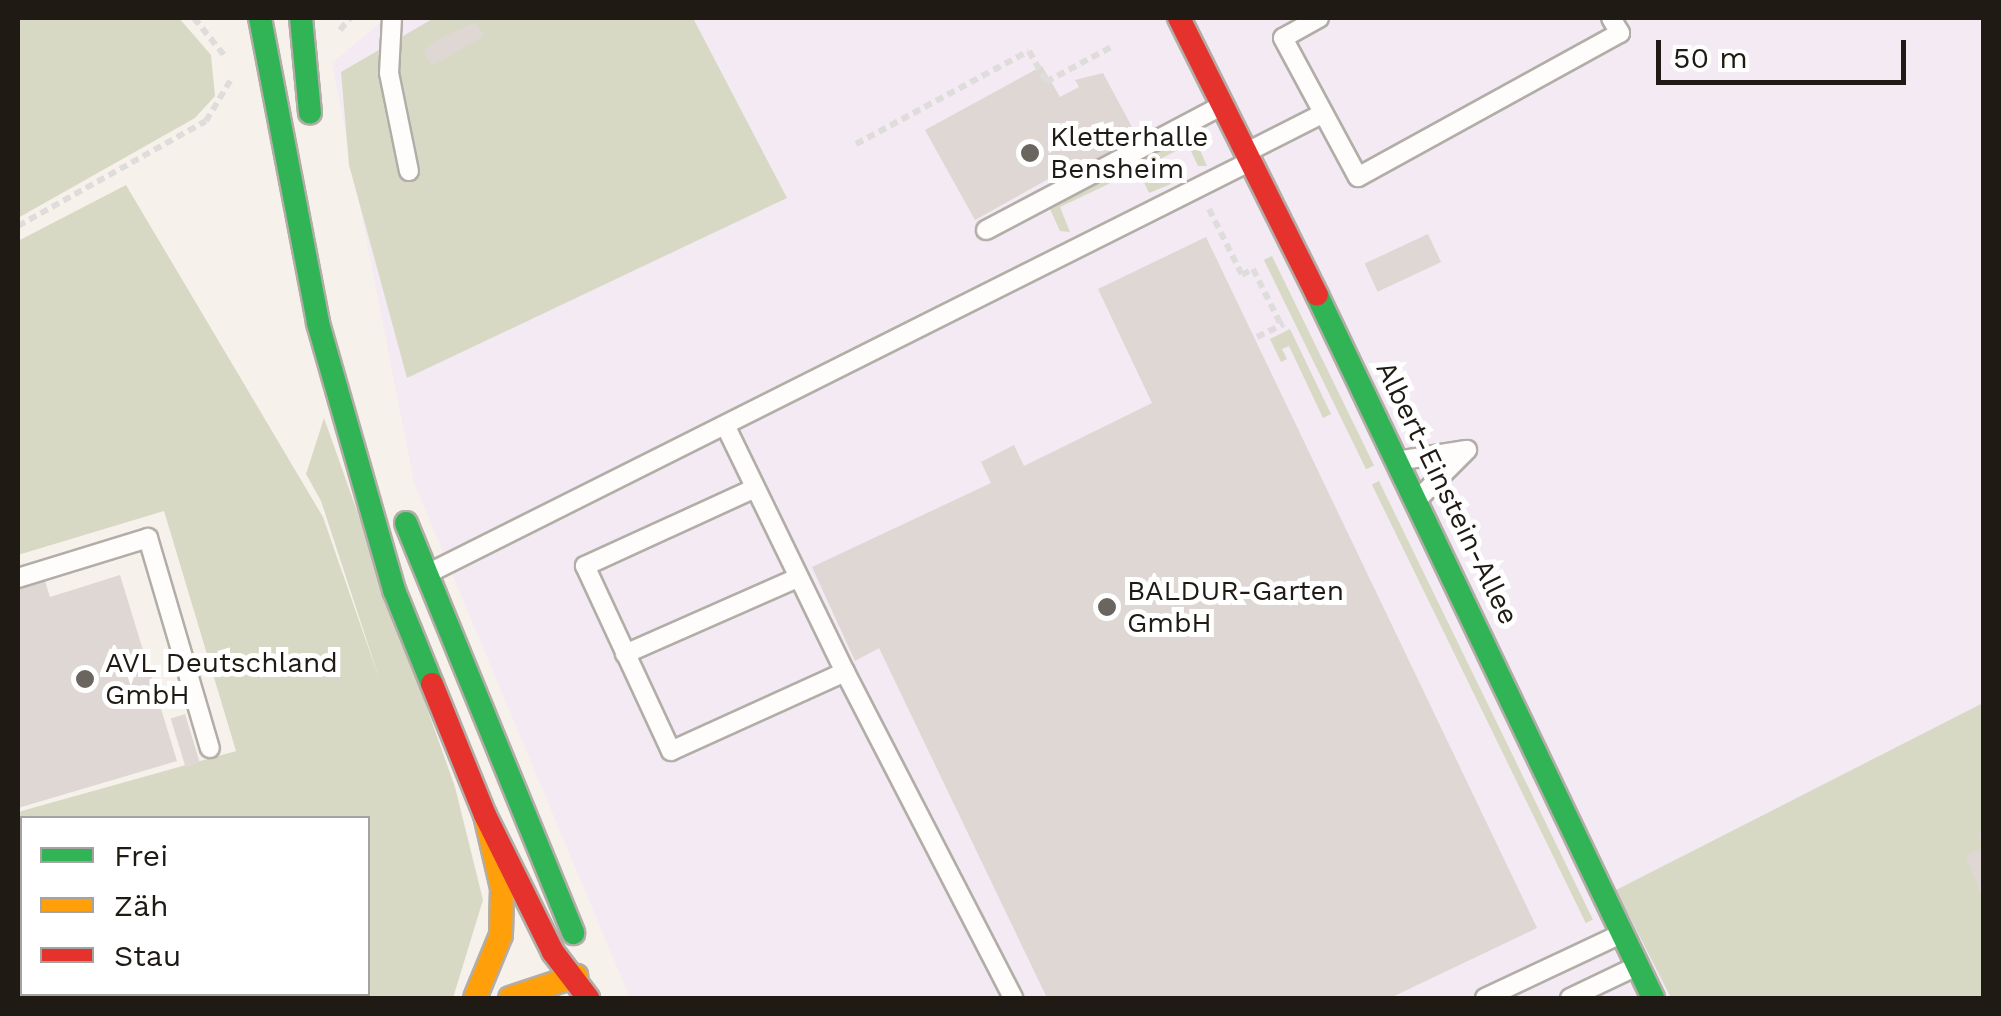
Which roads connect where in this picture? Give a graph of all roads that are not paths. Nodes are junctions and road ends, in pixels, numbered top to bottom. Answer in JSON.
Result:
{"nodes":[{"id":1,"x":260,"y":18,"type":"edge"},
{"id":2,"x":300,"y":18,"type":"edge"},
{"id":3,"x":392,"y":18,"type":"edge"},
{"id":4,"x":1180,"y":18,"type":"edge"},
{"id":5,"x":1319,"y":18,"type":"edge"},
{"id":6,"x":1611,"y":18,"type":"edge"},
{"id":7,"x":1223,"y":105,"type":"junction"},
{"id":8,"x":1322,"y":114,"type":"junction"},
{"id":9,"x":315,"y":146,"type":"dead end"},
{"id":10,"x":1249,"y":156,"type":"junction"},
{"id":11,"x":409,"y":171,"type":"dead end"},
{"id":12,"x":986,"y":230,"type":"dead end"},
{"id":13,"x":726,"y":426,"type":"junction"},
{"id":14,"x":1399,"y":460,"type":"junction"},
{"id":15,"x":754,"y":488,"type":"junction"},
{"id":16,"x":1418,"y":499,"type":"junction"},
{"id":17,"x":399,"y":502,"type":"dead end"},
{"id":18,"x":424,"y":575,"type":"junction"},
{"id":19,"x":18,"y":578,"type":"edge"},
{"id":20,"x":798,"y":578,"type":"junction"},
{"id":21,"x":625,"y":654,"type":"junction"},
{"id":22,"x":845,"y":672,"type":"junction"},
{"id":23,"x":210,"y":748,"type":"dead end"},
{"id":24,"x":485,"y":815,"type":"junction"},
{"id":25,"x":1621,"y":934,"type":"junction"},
{"id":26,"x":1637,"y":966,"type":"junction"},
{"id":27,"x":576,"y":976,"type":"junction"},
{"id":28,"x":475,"y":998,"type":"edge"},
{"id":29,"x":510,"y":998,"type":"edge"},
{"id":30,"x":588,"y":998,"type":"edge"},
{"id":31,"x":1012,"y":998,"type":"edge"},
{"id":32,"x":1485,"y":998,"type":"edge"},
{"id":33,"x":1570,"y":998,"type":"edge"},
{"id":34,"x":1653,"y":998,"type":"edge"}],
"edges":[{"from":1,"to":24,"type":"main road"},
{"from":2,"to":9,"type":"main road"},
{"from":3,"to":11,"type":"lane"},
{"from":4,"to":7,"type":"main road","name":"Albert-Einstein-Allee"},
{"from":5,"to":8,"type":"lane"},
{"from":6,"to":8,"type":"lane"},
{"from":7,"to":10,"type":"main road","name":"Albert-Einstein-Allee"},
{"from":7,"to":12,"type":"lane"},
{"from":8,"to":10,"type":"lane"},
{"from":10,"to":13,"type":"lane"},
{"from":10,"to":14,"type":"main road","name":"Albert-Einstein-Allee"},
{"from":13,"to":15,"type":"lane"},
{"from":13,"to":18,"type":"lane"},
{"from":14,"to":16,"type":"main road","name":"Albert-Einstein-Allee"},
{"from":14,"to":16,"type":"lane"},
{"from":15,"to":20,"type":"lane"},
{"from":15,"to":21,"type":"lane"},
{"from":16,"to":25,"type":"main road","name":"Albert-Einstein-Allee"},
{"from":17,"to":18,"type":"main road"},
{"from":18,"to":27,"type":"main road"},
{"from":19,"to":23,"type":"lane"},
{"from":20,"to":21,"type":"lane"},
{"from":20,"to":22,"type":"lane"},
{"from":21,"to":22,"type":"lane"},
{"from":22,"to":31,"type":"lane"},
{"from":24,"to":27,"type":"main road"},
{"from":24,"to":28,"type":"main road"},
{"from":25,"to":26,"type":"main road","name":"Albert-Einstein-Allee"},
{"from":25,"to":32,"type":"lane"},
{"from":26,"to":33,"type":"lane"},
{"from":26,"to":34,"type":"main road","name":"Albert-Einstein-Allee"},
{"from":27,"to":29,"type":"main road"},
{"from":27,"to":30,"type":"main road"}]}
